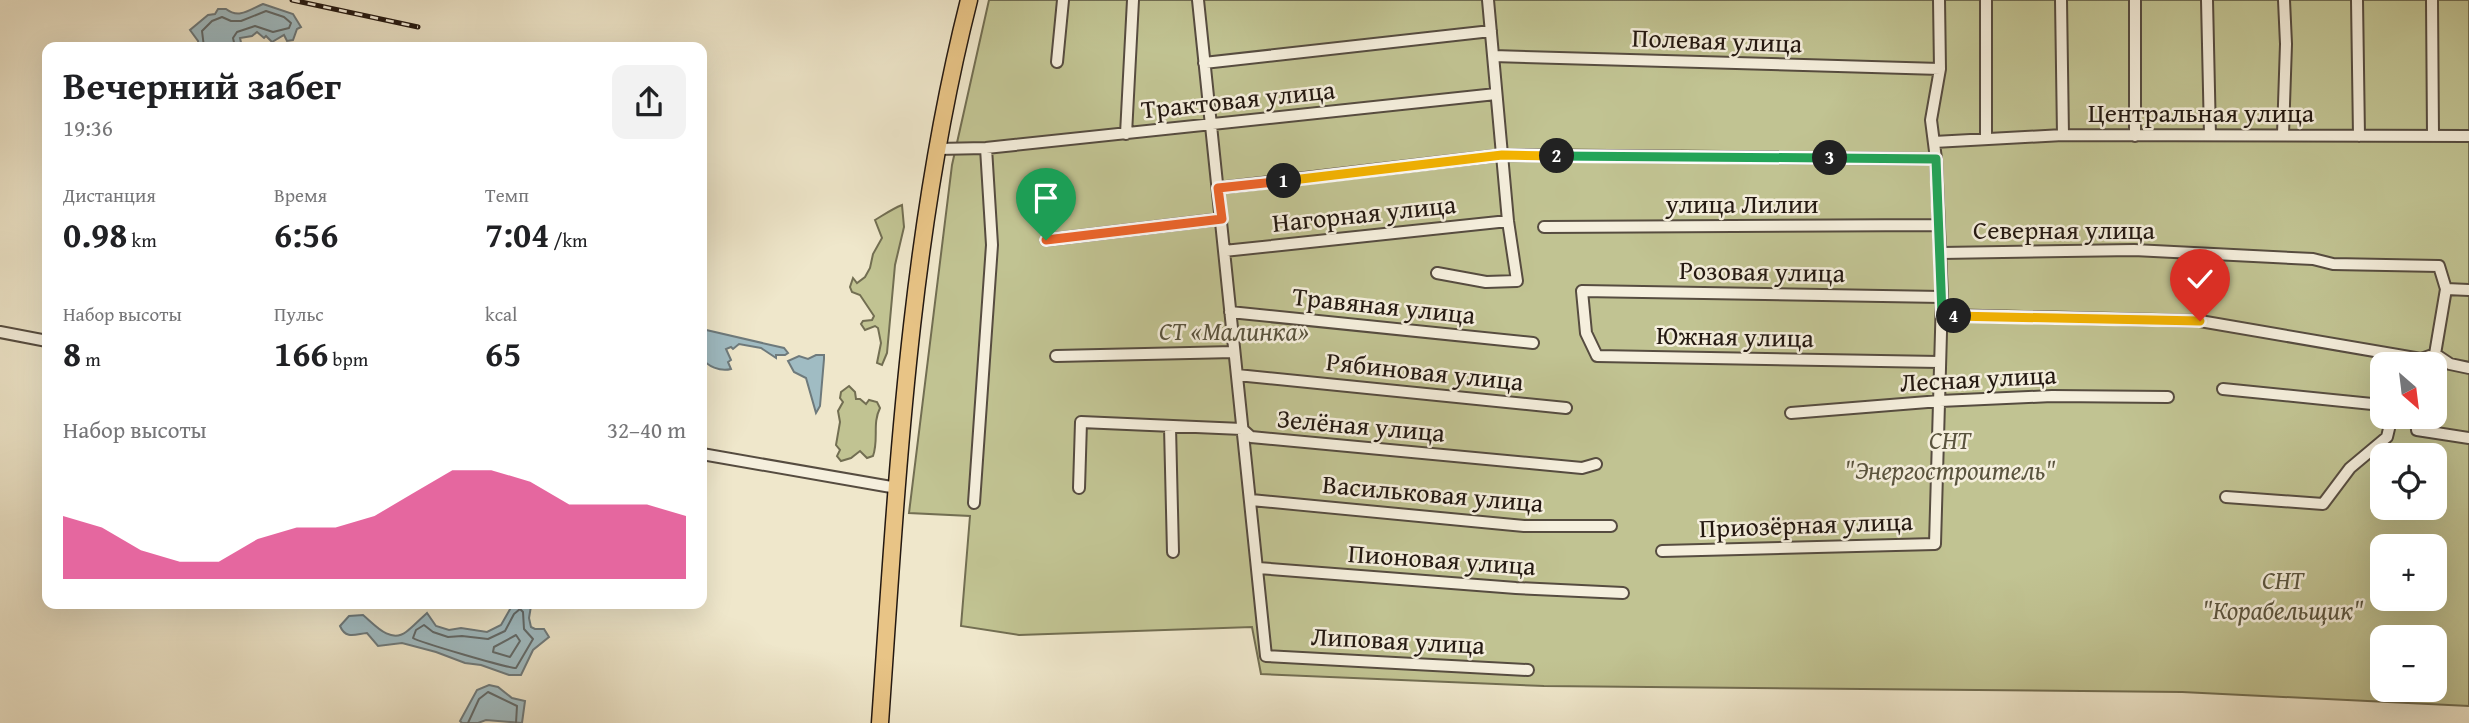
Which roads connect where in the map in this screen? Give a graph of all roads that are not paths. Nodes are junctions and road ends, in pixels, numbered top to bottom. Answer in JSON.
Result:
{"nodes":[{"id":1,"x":969,"y":0,"type":"edge"},
{"id":2,"x":1063,"y":0,"type":"edge"},
{"id":3,"x":1133,"y":0,"type":"edge"},
{"id":4,"x":1198,"y":0,"type":"edge"},
{"id":5,"x":1488,"y":0,"type":"edge"},
{"id":6,"x":1939,"y":0,"type":"edge"},
{"id":7,"x":1986,"y":0,"type":"edge"},
{"id":8,"x":2061,"y":0,"type":"edge"},
{"id":9,"x":2134,"y":0,"type":"edge"},
{"id":10,"x":2207,"y":0,"type":"edge"},
{"id":11,"x":2284,"y":0,"type":"edge"},
{"id":12,"x":2357,"y":0,"type":"edge"},
{"id":13,"x":2432,"y":0,"type":"edge"},
{"id":14,"x":1491,"y":31,"type":"junction"},
{"id":15,"x":1493,"y":57,"type":"junction"},
{"id":16,"x":1057,"y":62,"type":"dead end"},
{"id":17,"x":1204,"y":63,"type":"junction"},
{"id":18,"x":1940,"y":69,"type":"junction"},
{"id":19,"x":1496,"y":94,"type":"junction"},
{"id":20,"x":1209,"y":124,"type":"junction"},
{"id":21,"x":1126,"y":134,"type":"junction"},
{"id":22,"x":2283,"y":134,"type":"junction"},
{"id":23,"x":2063,"y":135,"type":"junction"},
{"id":24,"x":2210,"y":135,"type":"junction"},
{"id":25,"x":2433,"y":135,"type":"junction"},
{"id":26,"x":2135,"y":136,"type":"junction"},
{"id":27,"x":2359,"y":136,"type":"junction"},
{"id":28,"x":2469,"y":136,"type":"edge"},
{"id":29,"x":1986,"y":139,"type":"junction"},
{"id":30,"x":1934,"y":142,"type":"junction"},
{"id":31,"x":986,"y":148,"type":"junction"},
{"id":32,"x":937,"y":149,"type":"junction"},
{"id":33,"x":1502,"y":155,"type":"junction"},
{"id":34,"x":1936,"y":159,"type":"junction"},
{"id":35,"x":1218,"y":188,"type":"junction"},
{"id":36,"x":1222,"y":219,"type":"junction"},
{"id":37,"x":1508,"y":221,"type":"junction"},
{"id":38,"x":1939,"y":225,"type":"junction"},
{"id":39,"x":1544,"y":227,"type":"dead end"},
{"id":40,"x":1046,"y":240,"type":"dead end"},
{"id":41,"x":1224,"y":251,"type":"junction"},
{"id":42,"x":1941,"y":253,"type":"junction"},
{"id":43,"x":1437,"y":273,"type":"dead end"},
{"id":44,"x":2446,"y":289,"type":"junction"},
{"id":45,"x":2469,"y":290,"type":"edge"},
{"id":46,"x":1582,"y":291,"type":"joint"},
{"id":47,"x":1942,"y":297,"type":"junction"},
{"id":48,"x":1230,"y":312,"type":"junction"},
{"id":49,"x":1942,"y":315,"type":"junction"},
{"id":50,"x":0,"y":332,"type":"edge"},
{"id":51,"x":42,"y":340,"type":"edge"},
{"id":52,"x":1534,"y":343,"type":"dead end"},
{"id":53,"x":1234,"y":352,"type":"junction"},
{"id":54,"x":2435,"y":352,"type":"edge"},
{"id":55,"x":2370,"y":353,"type":"edge"},
{"id":56,"x":1056,"y":356,"type":"dead end"},
{"id":57,"x":1939,"y":362,"type":"junction"},
{"id":58,"x":2447,"y":363,"type":"edge"},
{"id":59,"x":2469,"y":368,"type":"edge"},
{"id":60,"x":1237,"y":375,"type":"junction"},
{"id":61,"x":2223,"y":389,"type":"dead end"},
{"id":62,"x":2168,"y":397,"type":"dead end"},
{"id":63,"x":1940,"y":401,"type":"junction"},
{"id":64,"x":2370,"y":404,"type":"edge"},
{"id":65,"x":1566,"y":408,"type":"dead end"},
{"id":66,"x":1791,"y":413,"type":"dead end"},
{"id":67,"x":1170,"y":427,"type":"junction"},
{"id":68,"x":1242,"y":429,"type":"junction"},
{"id":69,"x":2389,"y":429,"type":"edge"},
{"id":70,"x":2417,"y":429,"type":"edge"},
{"id":71,"x":2469,"y":438,"type":"edge"},
{"id":72,"x":707,"y":455,"type":"edge"},
{"id":73,"x":1596,"y":464,"type":"dead end"},
{"id":74,"x":897,"y":488,"type":"junction"},
{"id":75,"x":1079,"y":488,"type":"dead end"},
{"id":76,"x":2226,"y":497,"type":"dead end"},
{"id":77,"x":1251,"y":500,"type":"junction"},
{"id":78,"x":974,"y":503,"type":"dead end"},
{"id":79,"x":1611,"y":526,"type":"dead end"},
{"id":80,"x":1662,"y":551,"type":"dead end"},
{"id":81,"x":1173,"y":552,"type":"dead end"},
{"id":82,"x":1258,"y":568,"type":"junction"},
{"id":83,"x":1622,"y":593,"type":"dead end"},
{"id":84,"x":1528,"y":670,"type":"dead end"},
{"id":85,"x":880,"y":723,"type":"edge"}],
"edges":[{"from":1,"to":32,"type":"main road"},
{"from":2,"to":16,"type":"street"},
{"from":3,"to":21,"type":"street"},
{"from":4,"to":17,"type":"street"},
{"from":5,"to":14,"type":"street"},
{"from":6,"to":18,"type":"street"},
{"from":7,"to":29,"type":"street"},
{"from":8,"to":23,"type":"street"},
{"from":9,"to":26,"type":"street"},
{"from":10,"to":24,"type":"street"},
{"from":11,"to":22,"type":"street"},
{"from":12,"to":27,"type":"street"},
{"from":13,"to":25,"type":"street"},
{"from":14,"to":15,"type":"street"},
{"from":14,"to":17,"type":"street"},
{"from":15,"to":18,"type":"street","name":"Полевая улица"},
{"from":15,"to":19,"type":"street"},
{"from":17,"to":20,"type":"street"},
{"from":18,"to":30,"type":"street"},
{"from":19,"to":20,"type":"street","name":"Трактовая улица"},
{"from":19,"to":33,"type":"street"},
{"from":20,"to":21,"type":"street","name":"Трактовая улица"},
{"from":20,"to":35,"type":"street"},
{"from":21,"to":31,"type":"street","name":"Трактовая улица"},
{"from":22,"to":24,"type":"street","name":"Центральная улица"},
{"from":22,"to":27,"type":"street","name":"Центральная улица"},
{"from":23,"to":26,"type":"street","name":"Центральная улица"},
{"from":23,"to":29,"type":"street","name":"Центральная улица"},
{"from":24,"to":26,"type":"street","name":"Центральная улица"},
{"from":25,"to":27,"type":"street","name":"Центральная улица"},
{"from":25,"to":28,"type":"street","name":"Центральная улица"},
{"from":29,"to":30,"type":"street","name":"Центральная улица"},
{"from":30,"to":34,"type":"street"},
{"from":31,"to":32,"type":"street","name":"Трактовая улица"},
{"from":31,"to":78,"type":"street"},
{"from":32,"to":74,"type":"main road"},
{"from":33,"to":34,"type":"street"},
{"from":33,"to":35,"type":"street"},
{"from":33,"to":37,"type":"street"},
{"from":34,"to":38,"type":"street"},
{"from":35,"to":36,"type":"street"},
{"from":36,"to":40,"type":"street"},
{"from":36,"to":41,"type":"street"},
{"from":37,"to":41,"type":"street","name":"Нагорная улица"},
{"from":37,"to":43,"type":"street"},
{"from":38,"to":39,"type":"street","name":"улица Лилии"},
{"from":38,"to":42,"type":"street"},
{"from":41,"to":48,"type":"street"},
{"from":42,"to":44,"type":"street","name":"Северная улица"},
{"from":42,"to":47,"type":"street"},
{"from":44,"to":45,"type":"street"},
{"from":44,"to":54,"type":"street"},
{"from":46,"to":47,"type":"street","name":"Розовая улица"},
{"from":46,"to":57,"type":"street","name":"Южная улица"},
{"from":47,"to":49,"type":"street"},
{"from":48,"to":52,"type":"street","name":"Травяная улица"},
{"from":48,"to":53,"type":"street"},
{"from":49,"to":55,"type":"street"},
{"from":49,"to":57,"type":"street"},
{"from":50,"to":51,"type":"street"},
{"from":53,"to":56,"type":"street"},
{"from":53,"to":60,"type":"street"},
{"from":57,"to":63,"type":"street"},
{"from":58,"to":59,"type":"street"},
{"from":60,"to":65,"type":"street","name":"Рябиновая улица"},
{"from":60,"to":68,"type":"street"},
{"from":61,"to":64,"type":"street"},
{"from":62,"to":63,"type":"street","name":"Лесная улица"},
{"from":63,"to":66,"type":"street","name":"Лесная улица"},
{"from":63,"to":80,"type":"street","name":"Приозёрная улица"},
{"from":67,"to":68,"type":"street","name":"Зелёная улица"},
{"from":67,"to":75,"type":"street","name":"Зелёная улица"},
{"from":67,"to":81,"type":"street"},
{"from":68,"to":73,"type":"street","name":"Зелёная улица"},
{"from":68,"to":77,"type":"street"},
{"from":69,"to":76,"type":"street"},
{"from":70,"to":71,"type":"street"},
{"from":72,"to":74,"type":"street"},
{"from":74,"to":85,"type":"main road"},
{"from":77,"to":79,"type":"street","name":"Васильковая улица"},
{"from":77,"to":82,"type":"street"},
{"from":82,"to":83,"type":"street","name":"Пионовая улица"},
{"from":82,"to":84,"type":"street","name":"Липовая улица"}]}
